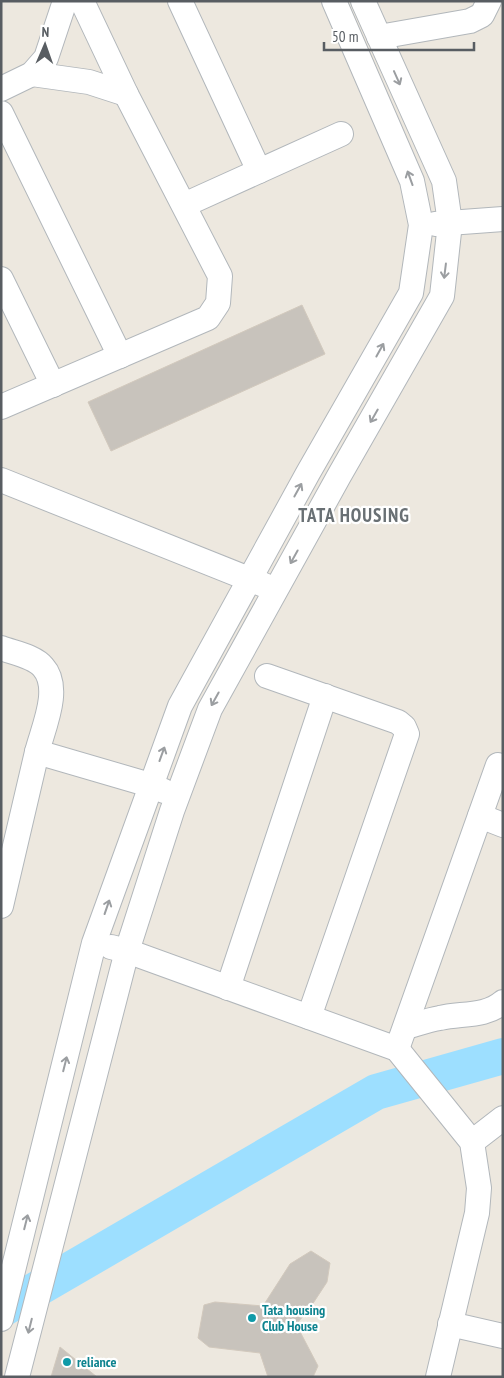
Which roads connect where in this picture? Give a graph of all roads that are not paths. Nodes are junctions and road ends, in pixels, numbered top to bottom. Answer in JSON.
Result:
{"nodes":[{"id":1,"x":65,"y":1,"type":"edge"},
{"id":2,"x":82,"y":1,"type":"edge"},
{"id":3,"x":180,"y":1,"type":"edge"},
{"id":4,"x":334,"y":1,"type":"edge"},
{"id":5,"x":363,"y":1,"type":"edge"},
{"id":6,"x":489,"y":1,"type":"edge"},
{"id":7,"x":379,"y":37,"type":"junction"},
{"id":8,"x":32,"y":74,"type":"junction"},
{"id":9,"x":1,"y":89,"type":"edge"},
{"id":10,"x":126,"y":94,"type":"junction"},
{"id":11,"x":1,"y":113,"type":"edge"},
{"id":12,"x":341,"y":134,"type":"dead end"},
{"id":13,"x":259,"y":171,"type":"junction"},
{"id":14,"x":184,"y":205,"type":"junction"},
{"id":15,"x":503,"y":219,"type":"edge"},
{"id":16,"x":450,"y":223,"type":"junction"},
{"id":17,"x":422,"y":225,"type":"junction"},
{"id":18,"x":1,"y":279,"type":"edge"},
{"id":19,"x":120,"y":356,"type":"junction"},
{"id":20,"x":53,"y":385,"type":"junction"},
{"id":21,"x":1,"y":407,"type":"edge"},
{"id":22,"x":1,"y":480,"type":"edge"},
{"id":23,"x":249,"y":579,"type":"junction"},
{"id":24,"x":276,"y":590,"type":"junction"},
{"id":25,"x":1,"y":648,"type":"edge"},
{"id":26,"x":267,"y":676,"type":"dead end"},
{"id":27,"x":325,"y":696,"type":"junction"},
{"id":28,"x":37,"y":752,"type":"junction"},
{"id":29,"x":498,"y":765,"type":"dead end"},
{"id":30,"x":150,"y":785,"type":"junction"},
{"id":31,"x":178,"y":798,"type":"junction"},
{"id":32,"x":480,"y":816,"type":"junction"},
{"id":33,"x":503,"y":824,"type":"edge"},
{"id":34,"x":1,"y":906,"type":"edge"},
{"id":35,"x":94,"y":943,"type":"junction"},
{"id":36,"x":127,"y":951,"type":"junction"},
{"id":37,"x":228,"y":988,"type":"junction"},
{"id":38,"x":503,"y":1002,"type":"edge"},
{"id":39,"x":309,"y":1018,"type":"junction"},
{"id":40,"x":406,"y":1027,"type":"junction"},
{"id":41,"x":402,"y":1055,"type":"junction"},
{"id":42,"x":503,"y":1118,"type":"edge"},
{"id":43,"x":472,"y":1142,"type":"junction"},
{"id":44,"x":41,"y":1280,"type":"junction"},
{"id":45,"x":5,"y":1290,"type":"edge"},
{"id":46,"x":450,"y":1324,"type":"junction"},
{"id":47,"x":503,"y":1336,"type":"edge"},
{"id":48,"x":18,"y":1372,"type":"edge"},
{"id":49,"x":438,"y":1377,"type":"edge"}],
"edges":[{"from":1,"to":8,"type":"street"},
{"from":2,"to":10,"type":"street"},
{"from":3,"to":13,"type":"street"},
{"from":17,"to":4,"type":"street","one_way":true},
{"from":5,"to":7,"type":"street"},
{"from":6,"to":7,"type":"street"},
{"from":7,"to":16,"type":"street","one_way":true},
{"from":8,"to":9,"type":"street"},
{"from":8,"to":10,"type":"street"},
{"from":10,"to":14,"type":"street"},
{"from":11,"to":19,"type":"street"},
{"from":12,"to":13,"type":"street"},
{"from":13,"to":14,"type":"street"},
{"from":14,"to":19,"type":"street"},
{"from":15,"to":16,"type":"street"},
{"from":16,"to":17,"type":"street"},
{"from":16,"to":24,"type":"street","one_way":true},
{"from":23,"to":17,"type":"street","one_way":true},
{"from":18,"to":20,"type":"street"},
{"from":19,"to":20,"type":"street"},
{"from":20,"to":21,"type":"street"},
{"from":22,"to":23,"type":"street"},
{"from":23,"to":24,"type":"street"},
{"from":30,"to":23,"type":"street","one_way":true},
{"from":24,"to":31,"type":"street","one_way":true},
{"from":25,"to":28,"type":"street"},
{"from":26,"to":27,"type":"street"},
{"from":27,"to":37,"type":"street"},
{"from":27,"to":39,"type":"street"},
{"from":28,"to":30,"type":"street"},
{"from":28,"to":34,"type":"street"},
{"from":29,"to":32,"type":"street"},
{"from":30,"to":31,"type":"street"},
{"from":35,"to":30,"type":"street","one_way":true},
{"from":31,"to":36,"type":"street"},
{"from":32,"to":33,"type":"street"},
{"from":32,"to":40,"type":"street"},
{"from":35,"to":36,"type":"street"},
{"from":45,"to":35,"type":"street","one_way":true},
{"from":36,"to":37,"type":"street"},
{"from":36,"to":44,"type":"street"},
{"from":37,"to":39,"type":"street"},
{"from":38,"to":40,"type":"street"},
{"from":39,"to":41,"type":"street"},
{"from":40,"to":41,"type":"street"},
{"from":41,"to":43,"type":"street"},
{"from":42,"to":43,"type":"street"},
{"from":43,"to":46,"type":"street"},
{"from":44,"to":45,"type":"street"},
{"from":44,"to":48,"type":"street","one_way":true},
{"from":46,"to":47,"type":"street"},
{"from":46,"to":49,"type":"street"}]}
